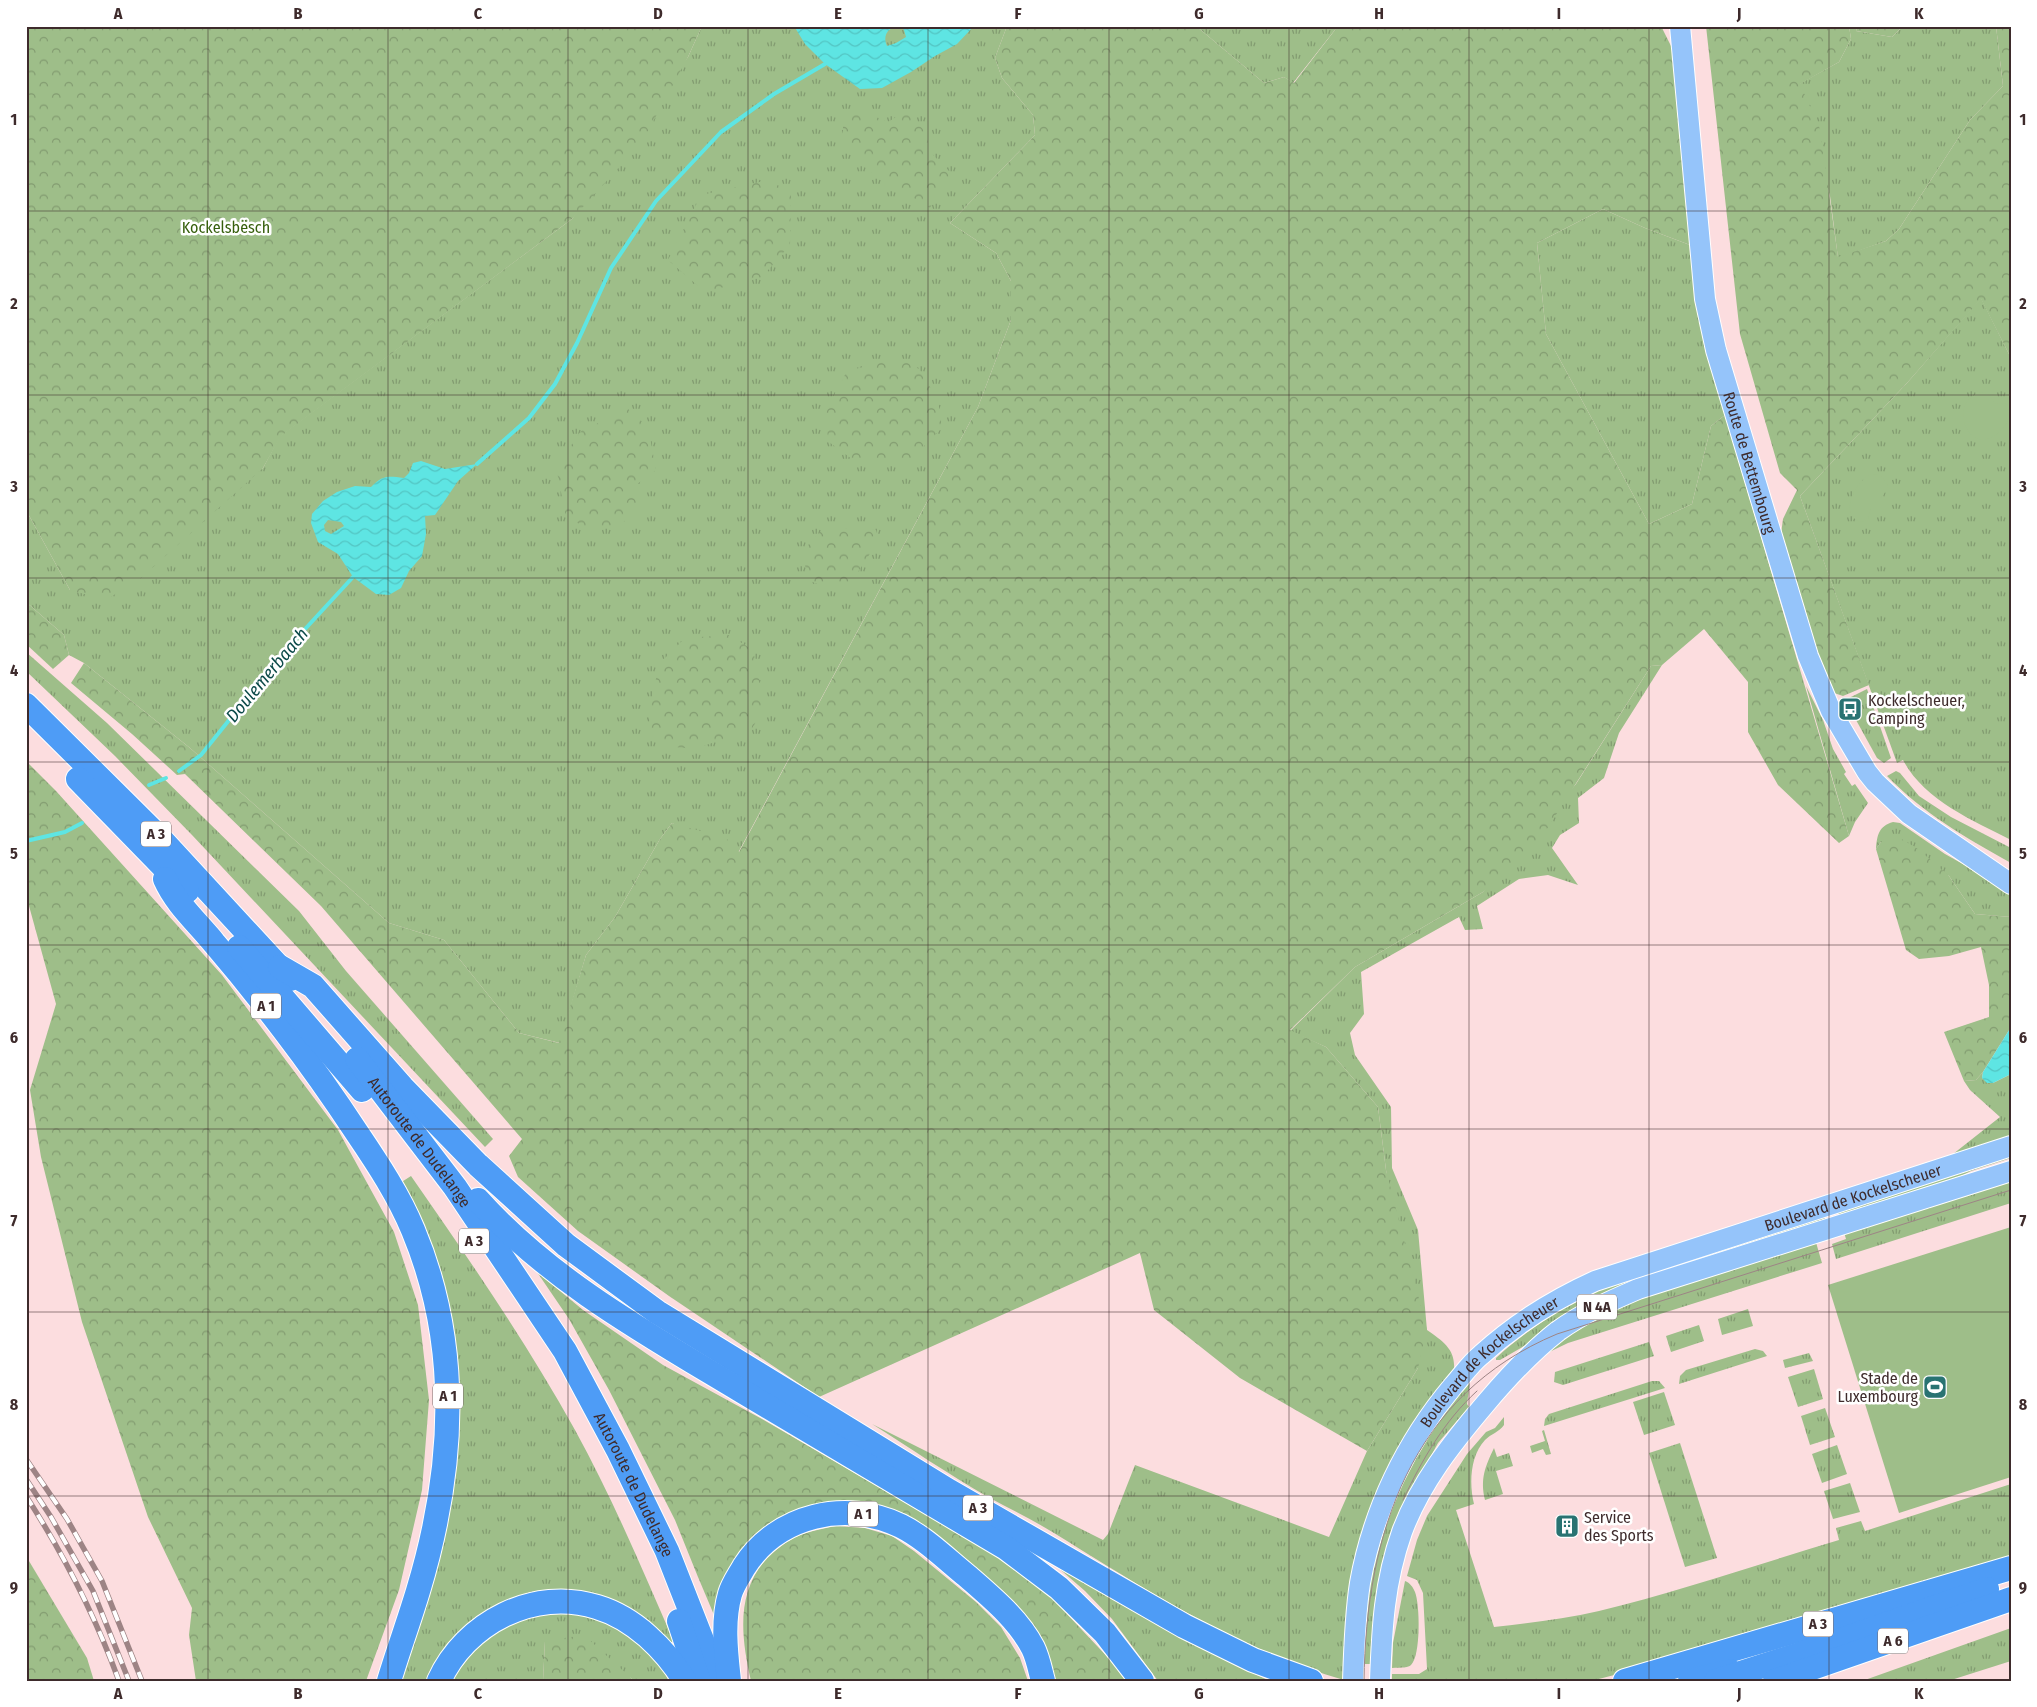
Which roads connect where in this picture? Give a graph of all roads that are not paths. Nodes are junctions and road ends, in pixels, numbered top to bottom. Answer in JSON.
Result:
{"nodes":[{"id":1,"x":1680,"y":26,"type":"edge"},
{"id":2,"x":26,"y":705,"type":"edge"},
{"id":3,"x":26,"y":728,"type":"edge"},
{"id":4,"x":1951,"y":843,"type":"junction"},
{"id":5,"x":156,"y":859,"type":"junction"},
{"id":6,"x":2011,"y":868,"type":"edge"},
{"id":7,"x":2011,"y":884,"type":"edge"},
{"id":8,"x":280,"y":968,"type":"junction"},
{"id":9,"x":373,"y":1078,"type":"junction"},
{"id":10,"x":2011,"y":1146,"type":"edge"},
{"id":11,"x":2011,"y":1171,"type":"edge"},
{"id":12,"x":2011,"y":1568,"type":"edge"},
{"id":13,"x":2011,"y":1579,"type":"edge"},
{"id":14,"x":2011,"y":1599,"type":"edge"},
{"id":15,"x":1797,"y":1655,"type":"junction"},
{"id":16,"x":1353,"y":1672,"type":"edge"},
{"id":17,"x":1380,"y":1672,"type":"edge"},
{"id":18,"x":389,"y":1681,"type":"edge"},
{"id":19,"x":439,"y":1681,"type":"edge"},
{"id":20,"x":685,"y":1681,"type":"edge"},
{"id":21,"x":699,"y":1681,"type":"edge"},
{"id":22,"x":718,"y":1681,"type":"edge"},
{"id":23,"x":729,"y":1681,"type":"edge"},
{"id":24,"x":1043,"y":1681,"type":"edge"},
{"id":25,"x":1142,"y":1681,"type":"edge"},
{"id":26,"x":1312,"y":1681,"type":"edge"},
{"id":27,"x":1625,"y":1681,"type":"edge"},
{"id":28,"x":1690,"y":1681,"type":"edge"},
{"id":29,"x":1716,"y":1681,"type":"edge"},
{"id":30,"x":1775,"y":1681,"type":"edge"}],
"edges":[{"from":1,"to":4,"type":"main road","name":"Route de Bettembourg"},
{"from":2,"to":8,"type":"highway","name":"Autoroute de Dudelange","number":"A 3"},
{"from":3,"to":5,"type":"highway","name":"Autoroute de Dudelange","number":"A 3"},
{"from":4,"to":6,"type":"main road","name":"Route de Bettembourg"},
{"from":4,"to":7,"type":"main road","name":"Route de Bettembourg"},
{"from":5,"to":18,"type":"highway","number":"A 1"},
{"from":5,"to":21,"type":"highway","name":"Autoroute de Dudelange","number":"A 3"},
{"from":8,"to":9,"type":"highway","name":"Autoroute de Dudelange","number":"A 3"},
{"from":8,"to":26,"type":"highway","number":"A 3"},
{"from":9,"to":22,"type":"highway","name":"Autoroute de Dudelange","number":"A 3"},
{"from":9,"to":25,"type":"highway","number":"A 3"},
{"from":10,"to":16,"type":"main road","name":"Boulevard de Kockelscheuer","number":"N 4A"},
{"from":11,"to":17,"type":"main road","name":"Boulevard de Kockelscheuer","number":"N 4A"},
{"from":12,"to":27,"type":"highway","number":"A 3"},
{"from":13,"to":15,"type":"highway","number":"A 6"},
{"from":14,"to":30,"type":"highway","number":"A 6"},
{"from":15,"to":28,"type":"highway","number":"A 3"},
{"from":15,"to":29,"type":"highway","number":"A 6"},
{"from":19,"to":20,"type":"highway"},
{"from":23,"to":24,"type":"highway","number":"A 1"}]}
